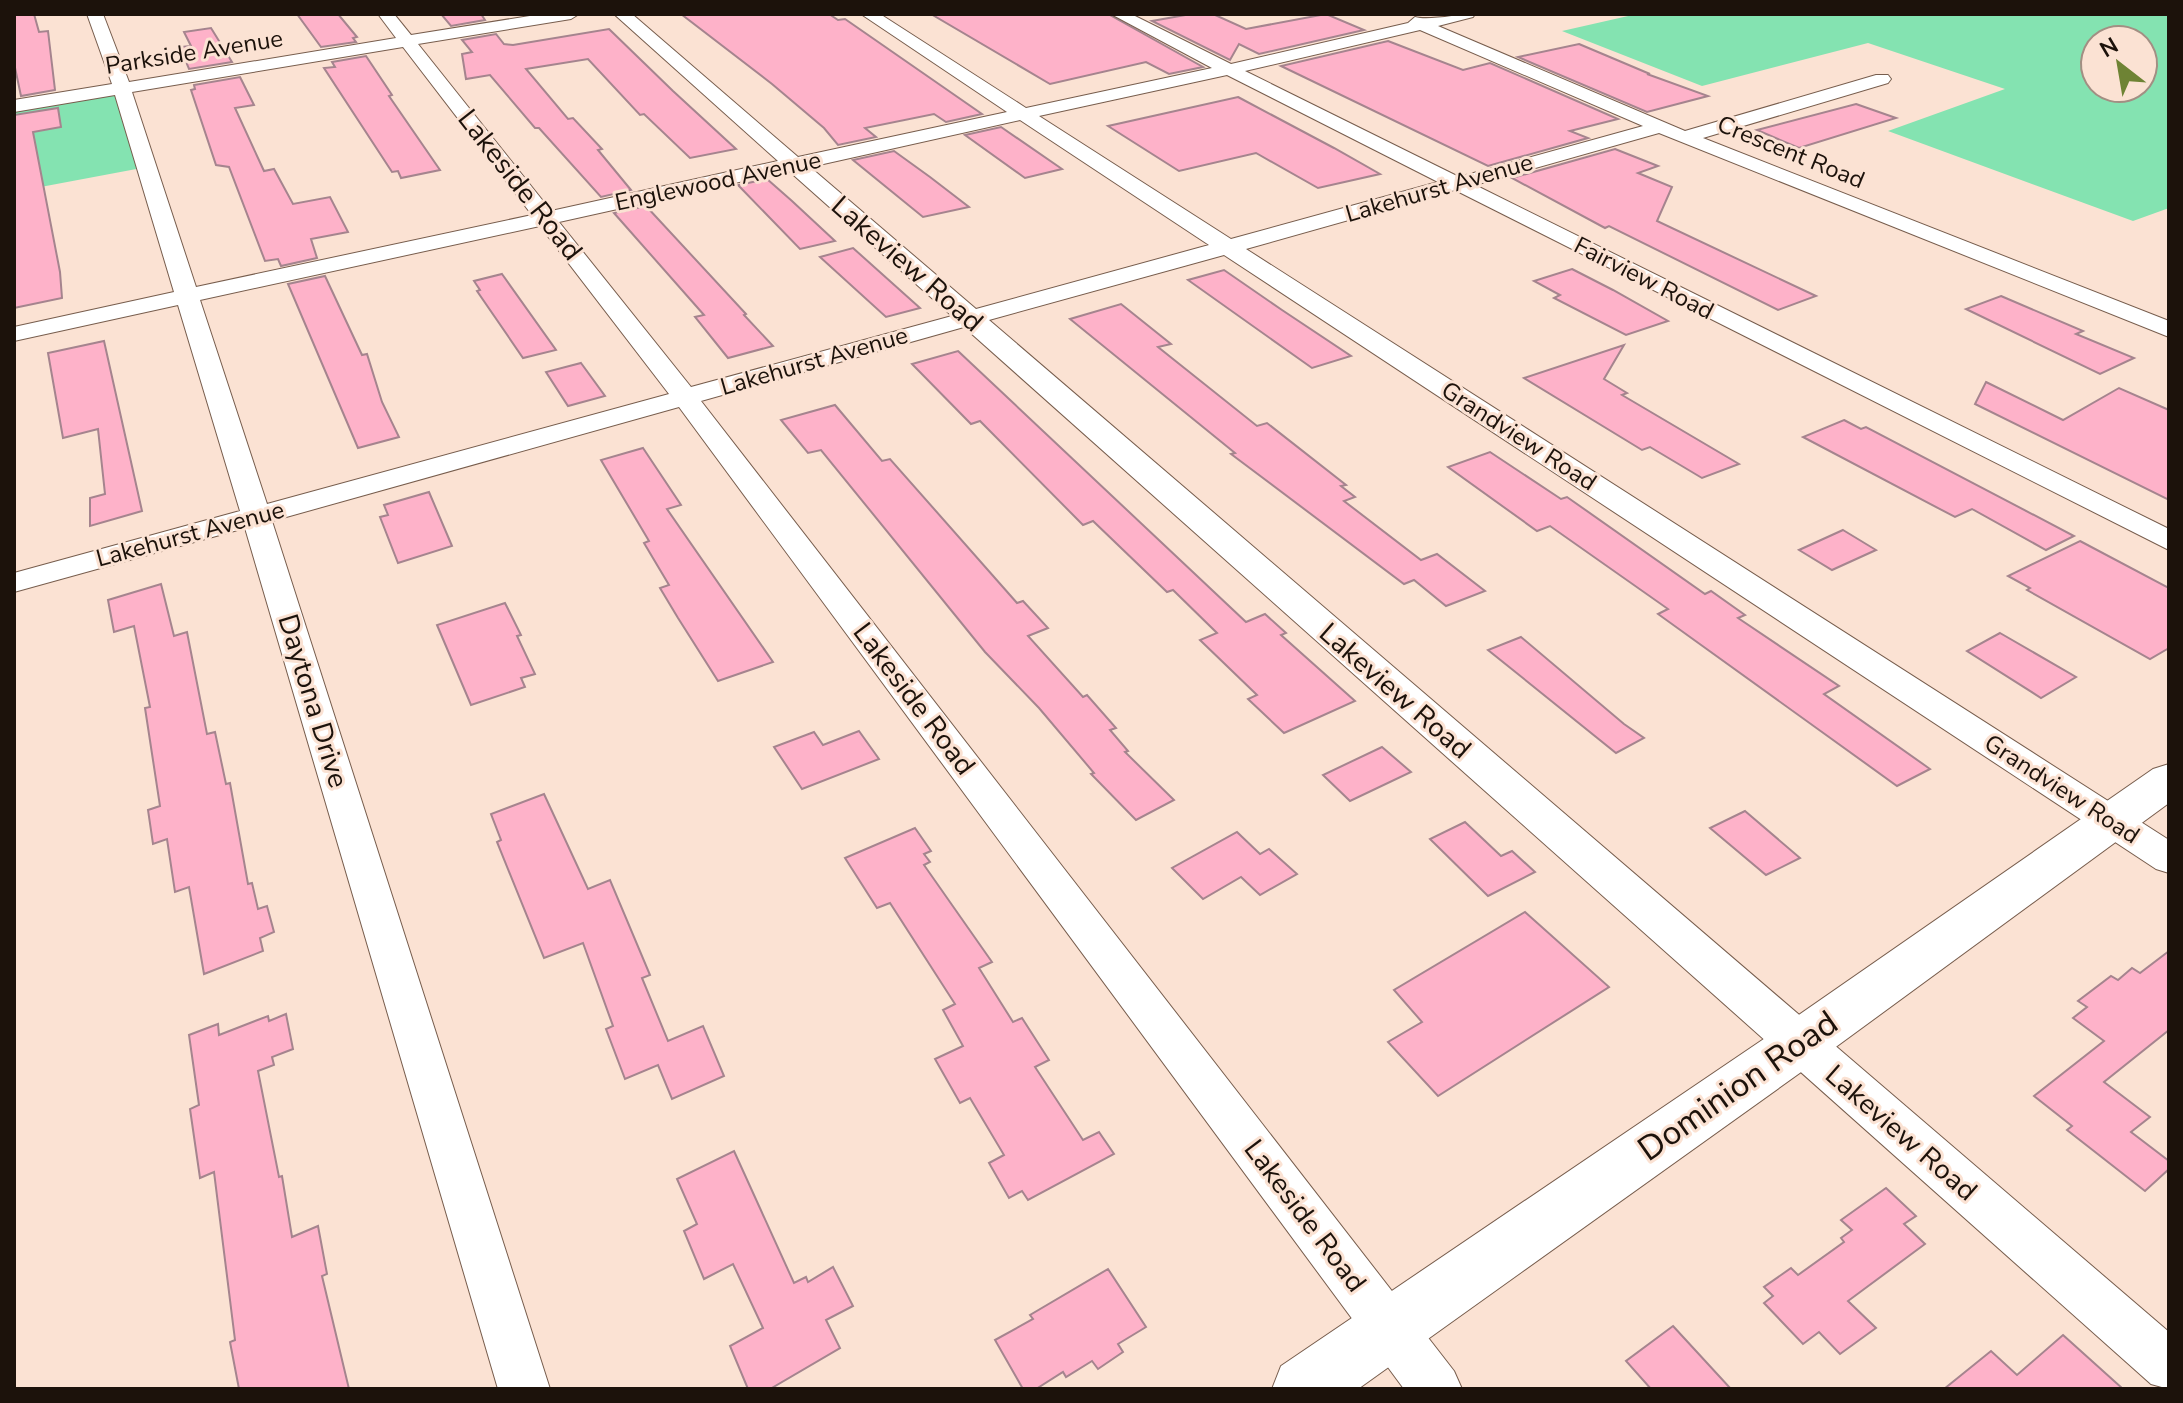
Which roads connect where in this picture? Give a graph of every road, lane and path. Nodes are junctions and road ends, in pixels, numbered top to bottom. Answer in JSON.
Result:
{"nodes":[{"id":1,"x":95,"y":14,"type":"edge"},
{"id":2,"x":386,"y":14,"type":"edge"},
{"id":3,"x":571,"y":14,"type":"edge"},
{"id":4,"x":622,"y":14,"type":"edge"},
{"id":5,"x":869,"y":14,"type":"edge"},
{"id":6,"x":1119,"y":14,"type":"edge"},
{"id":7,"x":1397,"y":14,"type":"edge"},
{"id":8,"x":1467,"y":14,"type":"edge"},
{"id":9,"x":1422,"y":25,"type":"junction"},
{"id":10,"x":407,"y":41,"type":"junction"},
{"id":11,"x":1230,"y":69,"type":"junction"},
{"id":12,"x":1882,"y":79,"type":"dead end"},
{"id":13,"x":122,"y":88,"type":"junction"},
{"id":14,"x":14,"y":106,"type":"edge"},
{"id":15,"x":1024,"y":114,"type":"junction"},
{"id":16,"x":1661,"y":127,"type":"junction"},
{"id":17,"x":1684,"y":137,"type":"junction"},
{"id":18,"x":795,"y":165,"type":"junction"},
{"id":19,"x":1456,"y":183,"type":"junction"},
{"id":20,"x":546,"y":219,"type":"junction"},
{"id":21,"x":1229,"y":247,"type":"junction"},
{"id":22,"x":187,"y":297,"type":"junction"},
{"id":23,"x":969,"y":318,"type":"junction"},
{"id":24,"x":2169,"y":330,"type":"edge"},
{"id":25,"x":14,"y":334,"type":"edge"},
{"id":26,"x":685,"y":397,"type":"junction"},
{"id":27,"x":256,"y":516,"type":"junction"},
{"id":28,"x":2169,"y":541,"type":"edge"},
{"id":29,"x":14,"y":583,"type":"edge"},
{"id":30,"x":2169,"y":780,"type":"edge"},
{"id":31,"x":2110,"y":821,"type":"junction"},
{"id":32,"x":2169,"y":859,"type":"edge"},
{"id":33,"x":1799,"y":1044,"type":"junction"},
{"id":34,"x":1391,"y":1328,"type":"junction"},
{"id":35,"x":2169,"y":1366,"type":"edge"},
{"id":36,"x":524,"y":1389,"type":"edge"},
{"id":37,"x":1304,"y":1389,"type":"edge"},
{"id":38,"x":1436,"y":1389,"type":"edge"}],
"edges":[{"from":1,"to":13,"type":"street","name":"Daytona Drive"},
{"from":2,"to":10,"type":"street","name":"Lakeside Road"},
{"from":3,"to":10,"type":"street","name":"Parkside Avenue"},
{"from":4,"to":18,"type":"street","name":"Lakeview Road"},
{"from":5,"to":15,"type":"street","name":"Grandview Road"},
{"from":6,"to":11,"type":"street","name":"Fairview Road"},
{"from":7,"to":9,"type":"street","name":"Crescent Road"},
{"from":8,"to":9,"type":"street","name":"Englewood Avenue"},
{"from":9,"to":11,"type":"street","name":"Englewood Avenue"},
{"from":9,"to":16,"type":"street","name":"Crescent Road"},
{"from":10,"to":13,"type":"street","name":"Parkside Avenue"},
{"from":10,"to":20,"type":"street","name":"Lakeside Road"},
{"from":11,"to":15,"type":"street","name":"Englewood Avenue"},
{"from":11,"to":19,"type":"street","name":"Fairview Road"},
{"from":12,"to":17,"type":"street"},
{"from":13,"to":14,"type":"street","name":"Parkside Avenue"},
{"from":13,"to":22,"type":"street","name":"Daytona Drive"},
{"from":15,"to":18,"type":"street","name":"Englewood Avenue"},
{"from":15,"to":21,"type":"street","name":"Grandview Road"},
{"from":16,"to":17,"type":"street","name":"Crescent Road"},
{"from":16,"to":19,"type":"street","name":"Lakehurst Avenue"},
{"from":17,"to":24,"type":"street","name":"Crescent Road"},
{"from":18,"to":20,"type":"street","name":"Englewood Avenue"},
{"from":18,"to":23,"type":"street","name":"Lakeview Road"},
{"from":19,"to":21,"type":"street","name":"Lakehurst Avenue"},
{"from":19,"to":28,"type":"street","name":"Fairview Road"},
{"from":20,"to":22,"type":"street","name":"Englewood Avenue"},
{"from":20,"to":26,"type":"street","name":"Lakeside Road"},
{"from":21,"to":23,"type":"street","name":"Lakehurst Avenue"},
{"from":21,"to":31,"type":"street","name":"Grandview Road"},
{"from":22,"to":25,"type":"street","name":"Englewood Avenue"},
{"from":22,"to":27,"type":"street","name":"Daytona Drive"},
{"from":23,"to":26,"type":"street","name":"Lakehurst Avenue"},
{"from":23,"to":33,"type":"street","name":"Lakeview Road"},
{"from":26,"to":27,"type":"street","name":"Lakehurst Avenue"},
{"from":26,"to":34,"type":"street","name":"Lakeside Road"},
{"from":27,"to":29,"type":"street","name":"Lakehurst Avenue"},
{"from":27,"to":36,"type":"street","name":"Daytona Drive"},
{"from":30,"to":31,"type":"main road","name":"Dominion Road"},
{"from":31,"to":32,"type":"street","name":"Grandview Road"},
{"from":31,"to":33,"type":"main road","name":"Dominion Road"},
{"from":33,"to":34,"type":"main road","name":"Dominion Road"},
{"from":33,"to":35,"type":"street","name":"Lakeview Road"},
{"from":34,"to":37,"type":"main road","name":"Dominion Road"},
{"from":34,"to":38,"type":"street","name":"Lakeside Road"}]}
